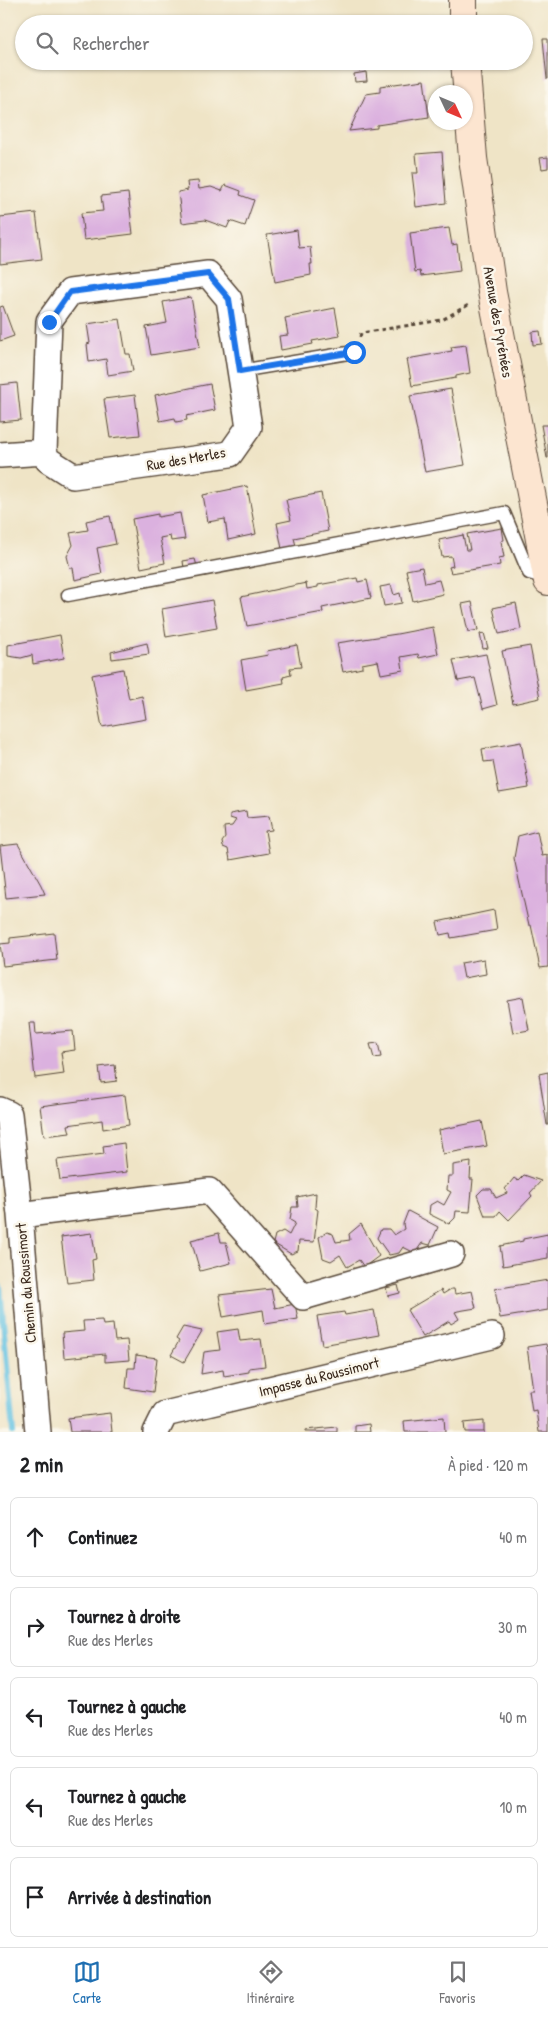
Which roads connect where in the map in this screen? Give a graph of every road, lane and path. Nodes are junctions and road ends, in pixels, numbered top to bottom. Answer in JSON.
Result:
{"nodes":[{"id":1,"x":463,"y":0,"type":"edge"},
{"id":2,"x":463,"y":15,"type":"edge"},
{"id":3,"x":466,"y":70,"type":"edge"},
{"id":4,"x":492,"y":292,"type":"junction"},
{"id":5,"x":354,"y":352,"type":"joint"},
{"id":6,"x":240,"y":371,"type":"junction"},
{"id":7,"x":44,"y":452,"type":"junction"},
{"id":8,"x":0,"y":455,"type":"edge"},
{"id":9,"x":548,"y":580,"type":"edge"},
{"id":10,"x":68,"y":595,"type":"dead end"},
{"id":11,"x":5,"y":1112,"type":"edge"},
{"id":12,"x":20,"y":1215,"type":"junction"},
{"id":13,"x":451,"y":1254,"type":"dead end"},
{"id":14,"x":492,"y":1336,"type":"dead end"},
{"id":15,"x":38,"y":1432,"type":"edge"},
{"id":16,"x":156,"y":1432,"type":"edge"}],
"edges":[{"from":1,"to":2,"type":"main road"},
{"from":3,"to":4,"type":"main road","name":"Avenue des Pyrénées"},
{"from":4,"to":5,"type":"path"},
{"from":4,"to":9,"type":"main road","name":"Avenue des Pyrénées"},
{"from":5,"to":6,"type":"lane"},
{"from":6,"to":7,"type":"street","name":"Rue des Merles"},
{"from":6,"to":7,"type":"street","name":"Rue des Merles"},
{"from":7,"to":8,"type":"street"},
{"from":9,"to":10,"type":"lane"},
{"from":11,"to":12,"type":"street","name":"Chemin du Roussimort"},
{"from":12,"to":13,"type":"street"},
{"from":12,"to":15,"type":"street","name":"Chemin du Roussimort"},
{"from":14,"to":16,"type":"street","name":"Impasse du Roussimort"}]}
